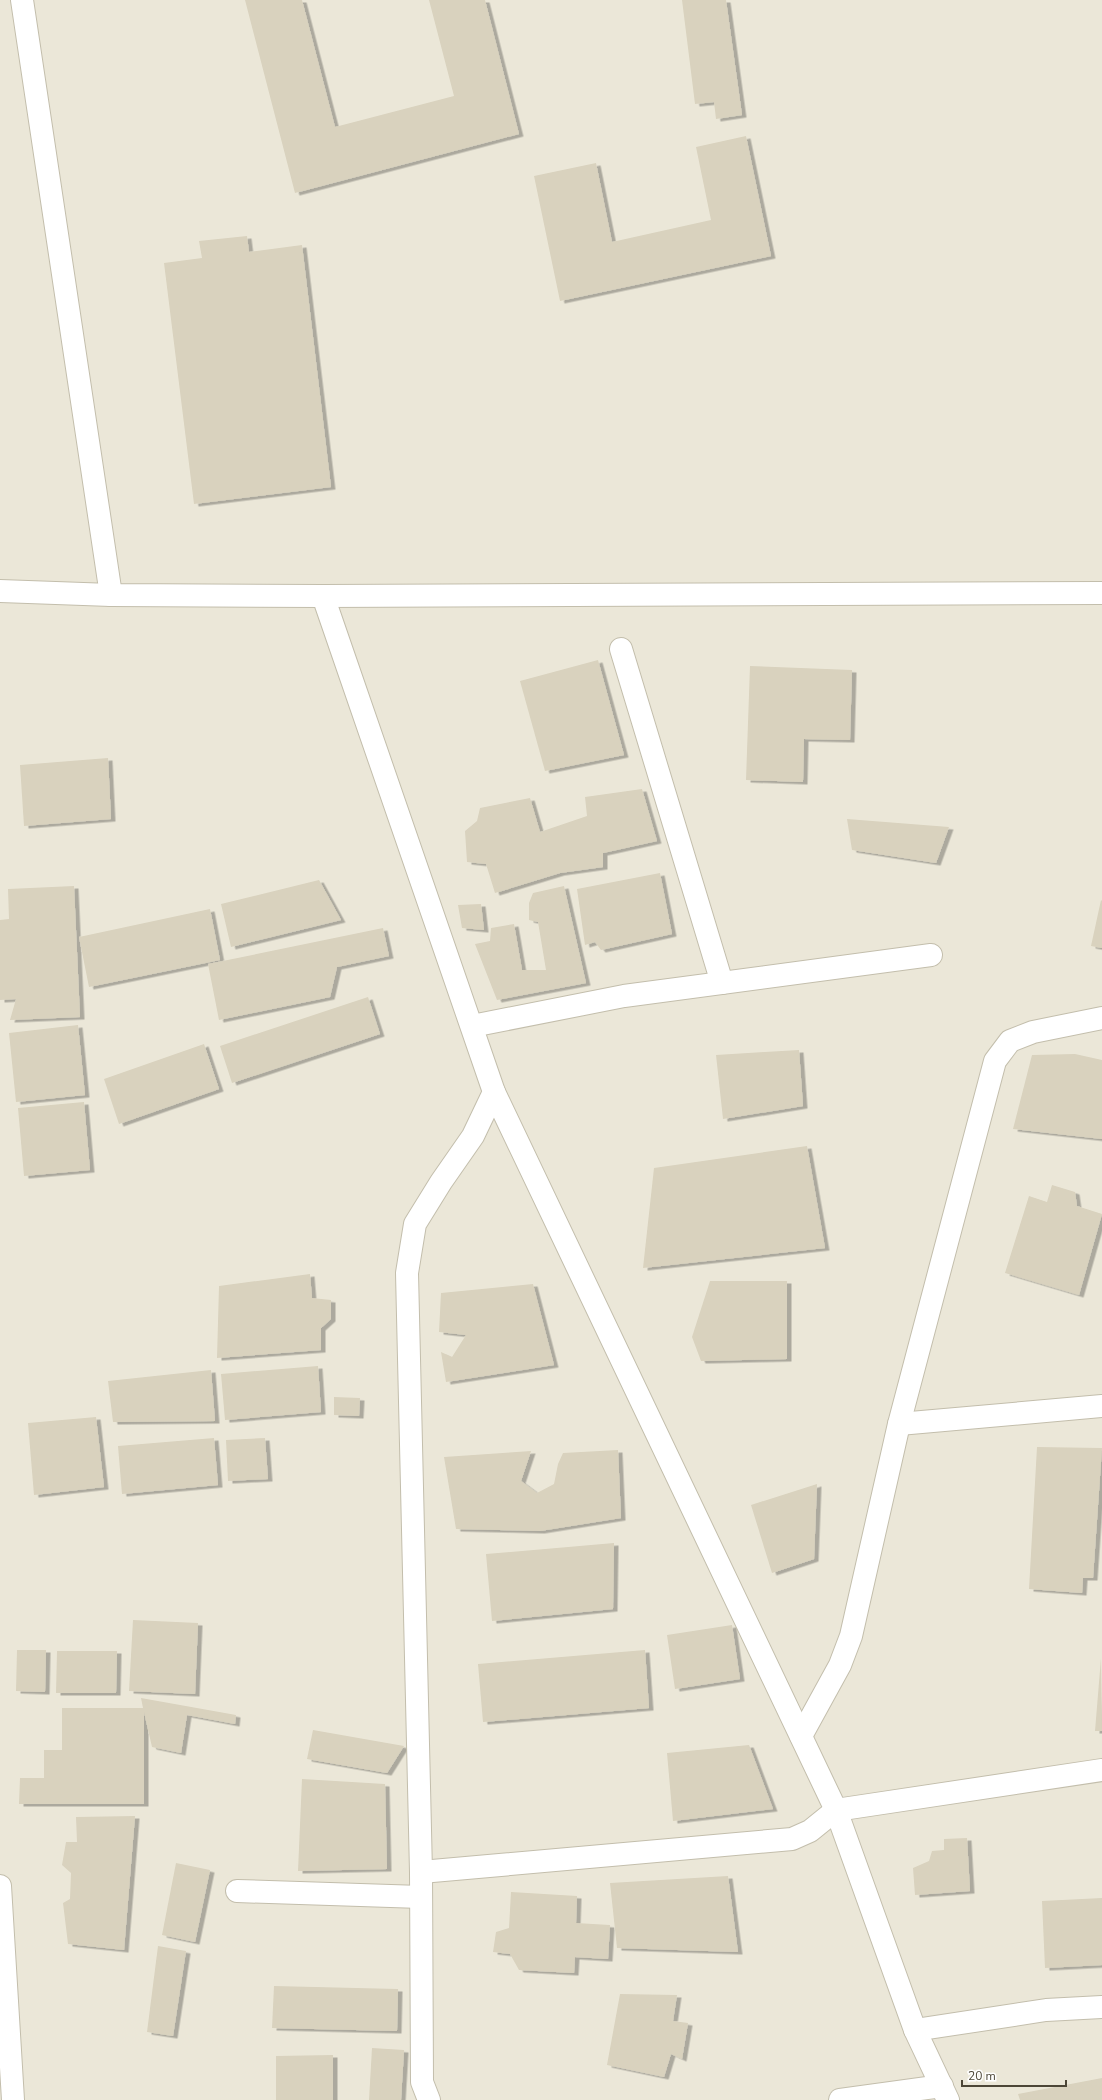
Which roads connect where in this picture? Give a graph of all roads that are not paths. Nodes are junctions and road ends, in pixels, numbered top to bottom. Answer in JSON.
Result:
{"nodes":[{"id":1,"x":22,"y":0,"type":"edge"},
{"id":2,"x":0,"y":591,"type":"edge"},
{"id":3,"x":1102,"y":593,"type":"edge"},
{"id":4,"x":111,"y":595,"type":"junction"},
{"id":5,"x":323,"y":596,"type":"junction"},
{"id":6,"x":621,"y":649,"type":"dead end"},
{"id":7,"x":931,"y":955,"type":"dead end"},
{"id":8,"x":722,"y":983,"type":"junction"},
{"id":9,"x":1102,"y":1018,"type":"edge"},
{"id":10,"x":472,"y":1026,"type":"junction"},
{"id":11,"x":494,"y":1092,"type":"junction"},
{"id":12,"x":1102,"y":1406,"type":"edge"},
{"id":13,"x":899,"y":1424,"type":"junction"},
{"id":14,"x":801,"y":1736,"type":"junction"},
{"id":15,"x":1102,"y":1770,"type":"edge"},
{"id":16,"x":836,"y":1810,"type":"junction"},
{"id":17,"x":421,"y":1872,"type":"junction"},
{"id":18,"x":0,"y":1886,"type":"edge"},
{"id":19,"x":237,"y":1891,"type":"dead end"},
{"id":20,"x":421,"y":1897,"type":"junction"},
{"id":21,"x":1102,"y":2007,"type":"edge"},
{"id":22,"x":915,"y":2030,"type":"junction"},
{"id":23,"x":945,"y":2093,"type":"edge"},
{"id":24,"x":13,"y":2100,"type":"edge"},
{"id":25,"x":429,"y":2100,"type":"edge"},
{"id":26,"x":840,"y":2100,"type":"edge"}],
"edges":[{"from":1,"to":4,"type":"street"},
{"from":2,"to":4,"type":"street"},
{"from":3,"to":5,"type":"street"},
{"from":4,"to":5,"type":"street"},
{"from":5,"to":10,"type":"street"},
{"from":6,"to":8,"type":"street"},
{"from":7,"to":8,"type":"street"},
{"from":8,"to":10,"type":"street"},
{"from":9,"to":13,"type":"street"},
{"from":10,"to":11,"type":"street"},
{"from":11,"to":14,"type":"street"},
{"from":11,"to":17,"type":"street"},
{"from":12,"to":13,"type":"street"},
{"from":13,"to":14,"type":"street"},
{"from":14,"to":16,"type":"street"},
{"from":15,"to":16,"type":"street"},
{"from":16,"to":17,"type":"street"},
{"from":16,"to":22,"type":"street"},
{"from":17,"to":20,"type":"street"},
{"from":18,"to":24,"type":"street"},
{"from":19,"to":20,"type":"street"},
{"from":20,"to":25,"type":"street"},
{"from":21,"to":22,"type":"street"},
{"from":22,"to":23,"type":"street"},
{"from":23,"to":26,"type":"street"}]}
